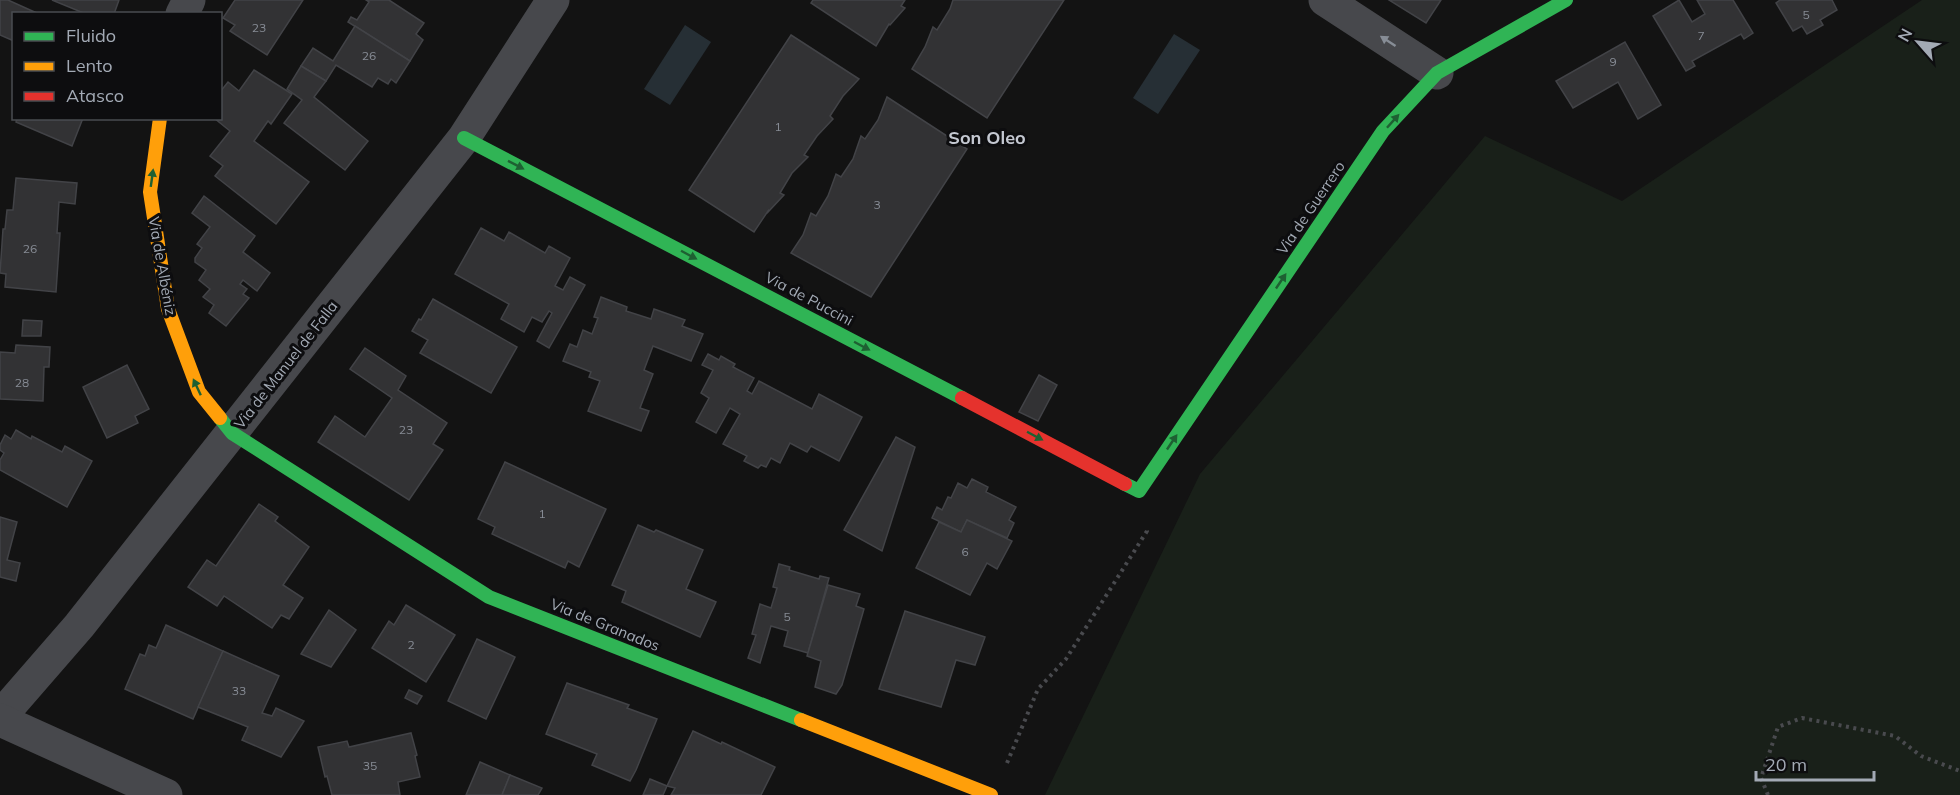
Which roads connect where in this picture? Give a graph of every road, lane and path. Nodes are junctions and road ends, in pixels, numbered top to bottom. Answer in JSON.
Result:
{"nodes":[{"id":1,"x":553,"y":0,"type":"edge"},
{"id":2,"x":1325,"y":0,"type":"edge"},
{"id":3,"x":1566,"y":0,"type":"edge"},
{"id":4,"x":1437,"y":73,"type":"junction"},
{"id":5,"x":160,"y":120,"type":"edge"},
{"id":6,"x":464,"y":138,"type":"junction"},
{"id":7,"x":232,"y":433,"type":"junction"},
{"id":8,"x":1139,"y":490,"type":"junction"},
{"id":9,"x":0,"y":719,"type":"edge"},
{"id":10,"x":1007,"y":763,"type":"dead end"},
{"id":11,"x":1960,"y":771,"type":"edge"},
{"id":12,"x":166,"y":795,"type":"edge"},
{"id":13,"x":992,"y":795,"type":"edge"},
{"id":14,"x":1768,"y":795,"type":"edge"}],
"edges":[{"from":1,"to":6,"type":"street","name":"Via de Manuel de Falla"},
{"from":4,"to":2,"type":"street","one_way":true},
{"from":3,"to":4,"type":"street","name":"Via de Guerrero"},
{"from":8,"to":4,"type":"street","name":"Via de Guerrero","one_way":true},
{"from":7,"to":5,"type":"street","name":"Via de Albéniz","one_way":true},
{"from":6,"to":7,"type":"street","name":"Via de Manuel de Falla"},
{"from":6,"to":8,"type":"street","name":"Via de Puccini","one_way":true},
{"from":7,"to":9,"type":"street","name":"Via de Manuel de Falla"},
{"from":7,"to":13,"type":"street","name":"Via de Granados"},
{"from":8,"to":10,"type":"path"},
{"from":9,"to":12,"type":"street"},
{"from":11,"to":14,"type":"path"}]}
